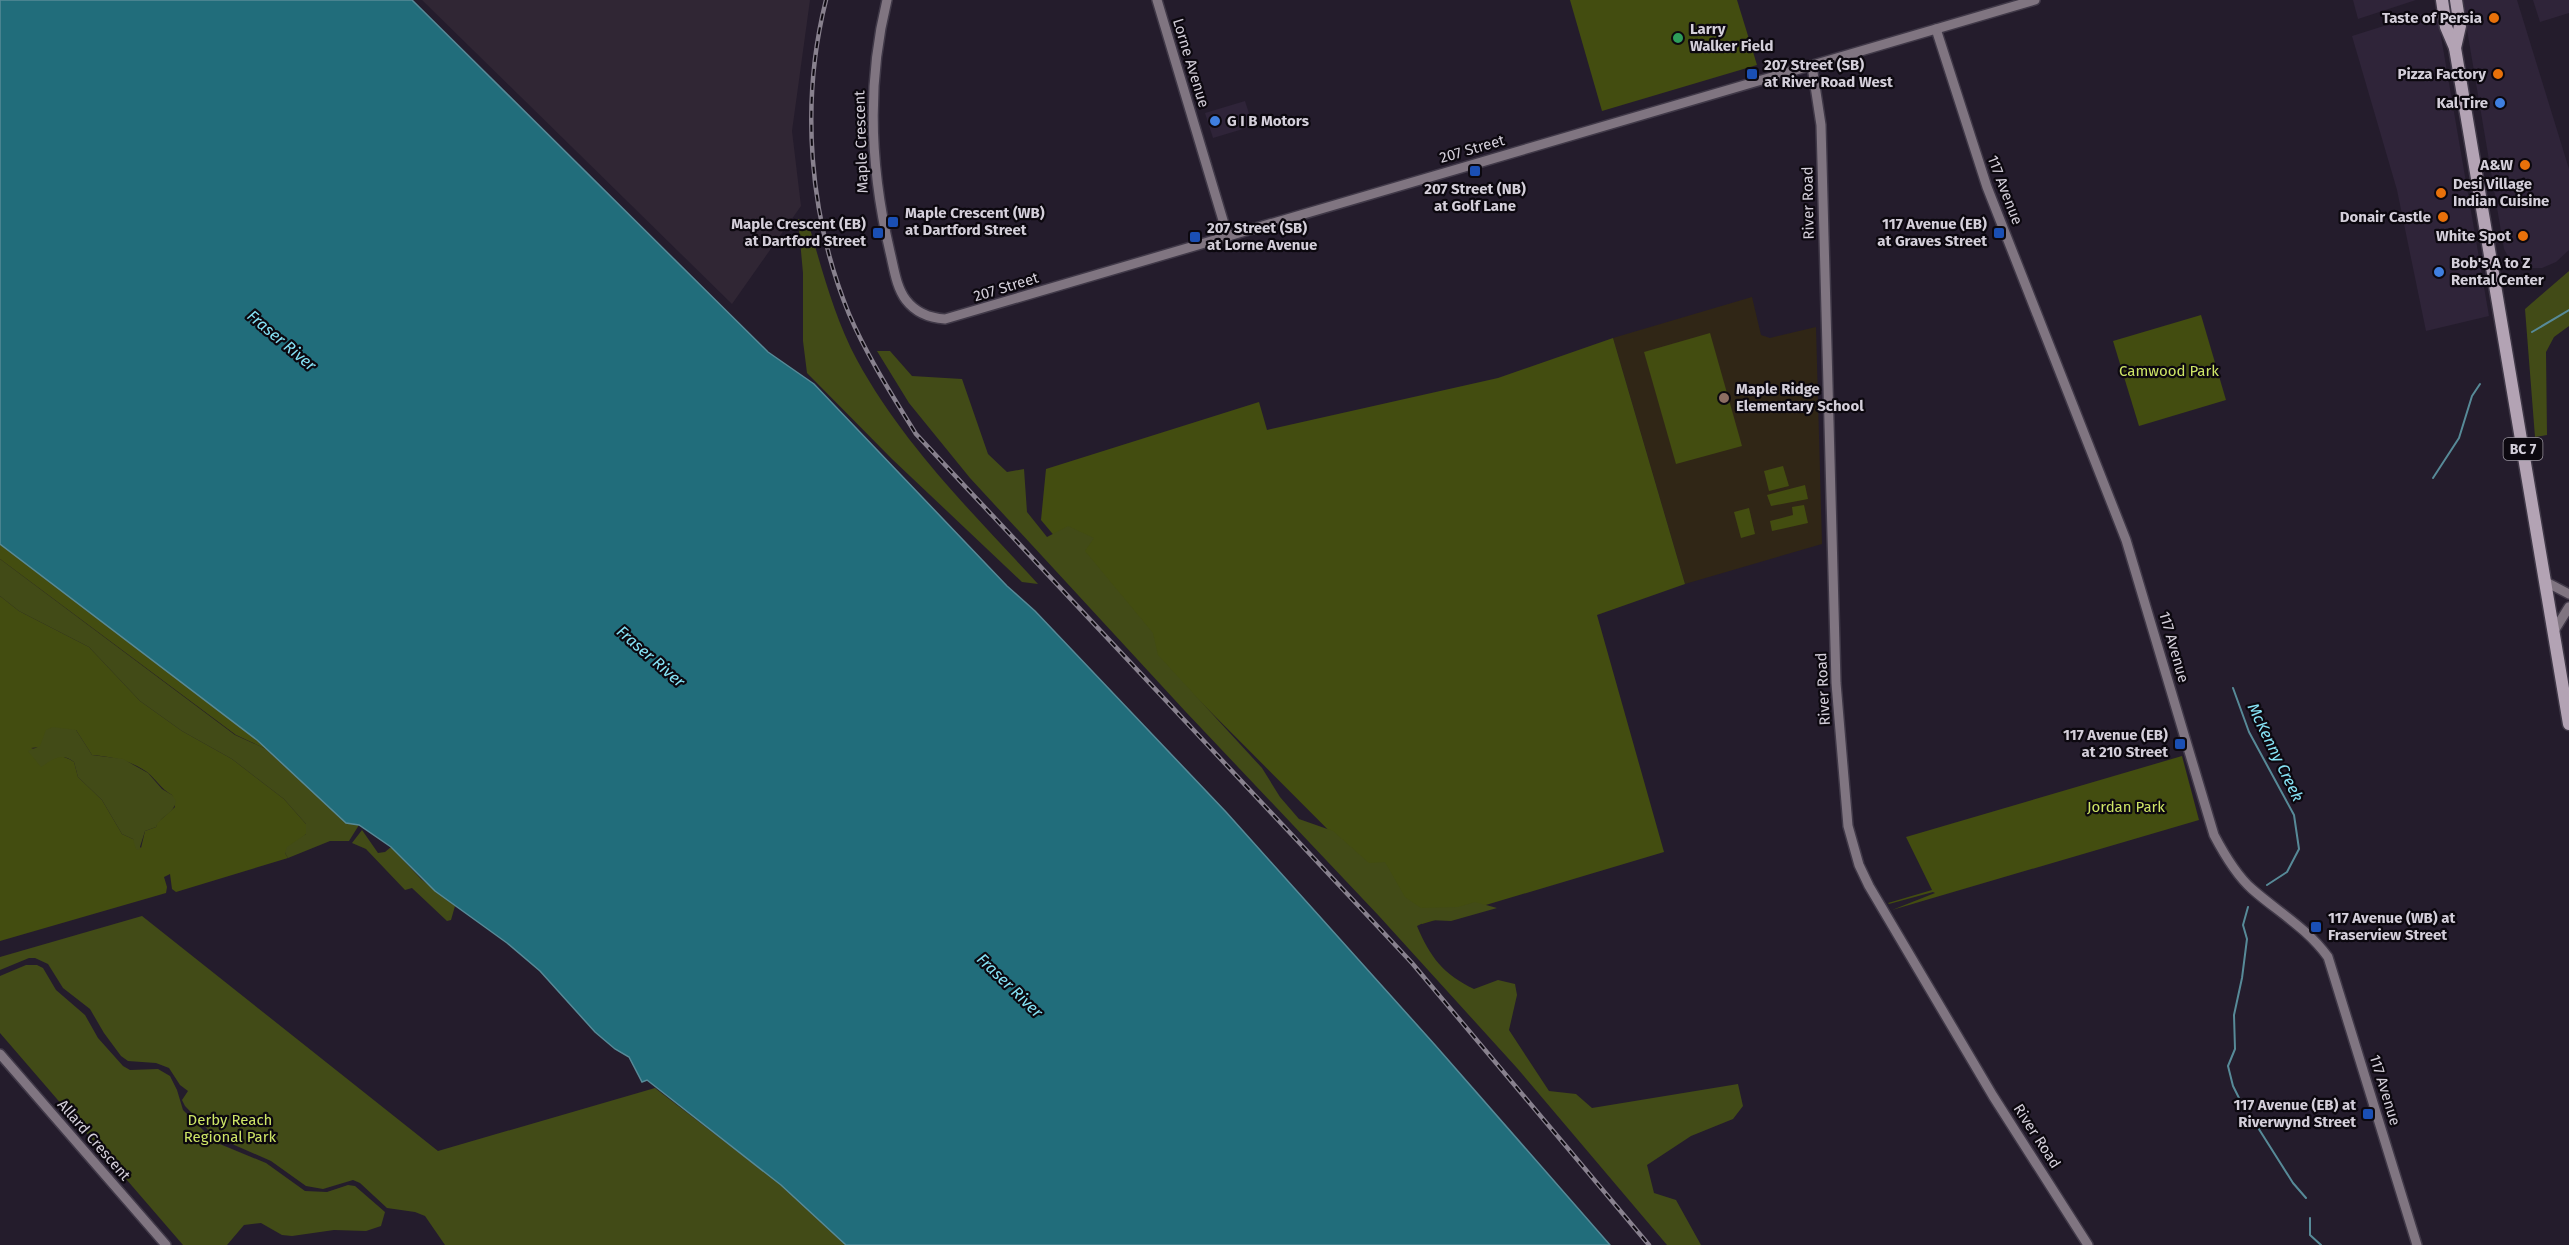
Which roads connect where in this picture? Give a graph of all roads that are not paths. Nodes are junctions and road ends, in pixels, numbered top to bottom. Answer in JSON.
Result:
{"nodes":[{"id":1,"x":887,"y":0,"type":"edge"},
{"id":2,"x":1157,"y":0,"type":"edge"},
{"id":3,"x":2035,"y":0,"type":"edge"},
{"id":4,"x":2442,"y":0,"type":"edge"},
{"id":5,"x":2456,"y":0,"type":"edge"},
{"id":6,"x":2002,"y":5,"type":"edge"},
{"id":7,"x":1936,"y":29,"type":"junction"},
{"id":8,"x":2456,"y":48,"type":"junction"},
{"id":9,"x":1812,"y":66,"type":"junction"},
{"id":10,"x":1228,"y":237,"type":"junction"},
{"id":11,"x":918,"y":312,"type":"joint"},
{"id":12,"x":2546,"y":582,"type":"junction"},
{"id":13,"x":2569,"y":594,"type":"edge"},
{"id":14,"x":2569,"y":607,"type":"edge"},
{"id":15,"x":2554,"y":632,"type":"junction"},
{"id":16,"x":2569,"y":724,"type":"edge"},
{"id":17,"x":0,"y":1054,"type":"edge"},
{"id":18,"x":166,"y":1245,"type":"edge"},
{"id":19,"x":2088,"y":1245,"type":"edge"},
{"id":20,"x":2417,"y":1245,"type":"edge"}],
"edges":[{"from":1,"to":11,"type":"street","name":"Maple Crescent"},
{"from":2,"to":10,"type":"street","name":"Lorne Avenue"},
{"from":3,"to":6,"type":"street","name":"207 Street"},
{"from":4,"to":8,"type":"highway","number":"BC 7"},
{"from":5,"to":8,"type":"highway","number":"BC 7"},
{"from":6,"to":7,"type":"street","name":"207 Street"},
{"from":7,"to":9,"type":"street","name":"207 Street"},
{"from":7,"to":20,"type":"street","name":"117 Avenue"},
{"from":8,"to":12,"type":"highway","number":"BC 7"},
{"from":9,"to":10,"type":"street","name":"207 Street"},
{"from":9,"to":19,"type":"street","name":"River Road"},
{"from":10,"to":11,"type":"street","name":"207 Street"},
{"from":12,"to":13,"type":"street"},
{"from":12,"to":15,"type":"highway","number":"BC 7"},
{"from":14,"to":15,"type":"street"},
{"from":15,"to":16,"type":"highway","number":"BC 7"},
{"from":17,"to":18,"type":"street","name":"Allard Crescent"}]}
